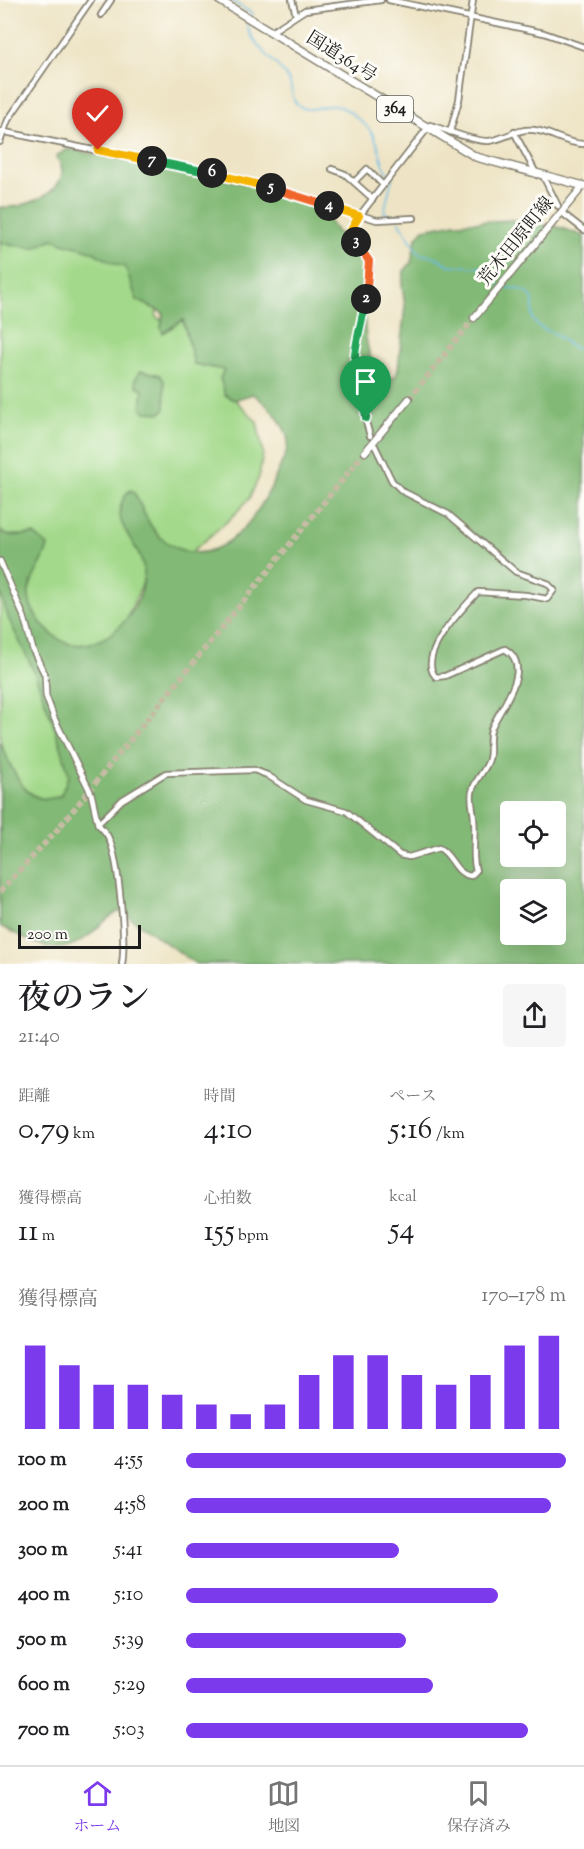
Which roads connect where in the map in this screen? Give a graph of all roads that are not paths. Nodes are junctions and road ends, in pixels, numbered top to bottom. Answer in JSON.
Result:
{"nodes":[{"id":1,"x":91,"y":0,"type":"edge"},
{"id":2,"x":111,"y":0,"type":"edge"},
{"id":3,"x":219,"y":0,"type":"edge"},
{"id":4,"x":292,"y":0,"type":"edge"},
{"id":5,"x":381,"y":0,"type":"edge"},
{"id":6,"x":389,"y":0,"type":"edge"},
{"id":7,"x":473,"y":0,"type":"edge"},
{"id":8,"x":101,"y":15,"type":"dead end"},
{"id":9,"x":296,"y":15,"type":"junction"},
{"id":10,"x":471,"y":17,"type":"junction"},
{"id":11,"x":272,"y":32,"type":"junction"},
{"id":12,"x":584,"y":47,"type":"edge"},
{"id":13,"x":427,"y":129,"type":"junction"},
{"id":14,"x":1,"y":131,"type":"edge"},
{"id":15,"x":450,"y":132,"type":"junction"},
{"id":16,"x":514,"y":132,"type":"junction"},
{"id":17,"x":0,"y":142,"type":"edge"},
{"id":18,"x":584,"y":144,"type":"edge"},
{"id":19,"x":332,"y":169,"type":"dead end"},
{"id":20,"x":540,"y":176,"type":"junction"},
{"id":21,"x":354,"y":182,"type":"junction"},
{"id":22,"x":383,"y":185,"type":"junction"},
{"id":23,"x":584,"y":186,"type":"edge"},
{"id":24,"x":373,"y":199,"type":"junction"},
{"id":25,"x":559,"y":209,"type":"junction"},
{"id":26,"x":359,"y":216,"type":"junction"},
{"id":27,"x":414,"y":219,"type":"dead end"},
{"id":28,"x":584,"y":220,"type":"edge"},
{"id":29,"x":583,"y":229,"type":"edge"},
{"id":30,"x":474,"y":318,"type":"tunnel mouth"},
{"id":31,"x":409,"y":399,"type":"tunnel mouth"},
{"id":32,"x":370,"y":436,"type":"dead end"},
{"id":33,"x":375,"y":446,"type":"dead end"},
{"id":34,"x":365,"y":452,"type":"tunnel mouth"},
{"id":35,"x":0,"y":561,"type":"edge"},
{"id":36,"x":98,"y":824,"type":"junction"},
{"id":37,"x":122,"y":964,"type":"edge"}],
"edges":[{"from":1,"to":14,"type":"street"},
{"from":2,"to":8,"type":"street"},
{"from":3,"to":11,"type":"highway","name":"国道364号","number":"364"},
{"from":4,"to":9,"type":"street"},
{"from":5,"to":9,"type":"street"},
{"from":6,"to":10,"type":"street"},
{"from":7,"to":10,"type":"street"},
{"from":9,"to":11,"type":"street"},
{"from":10,"to":12,"type":"street"},
{"from":10,"to":15,"type":"street"},
{"from":11,"to":13,"type":"highway","name":"国道364号","number":"364"},
{"from":13,"to":15,"type":"street"},
{"from":13,"to":20,"type":"highway","name":"国道364号","number":"364"},
{"from":13,"to":22,"type":"street"},
{"from":14,"to":17,"type":"street"},
{"from":14,"to":26,"type":"street"},
{"from":15,"to":16,"type":"street"},
{"from":16,"to":18,"type":"street"},
{"from":16,"to":20,"type":"street"},
{"from":19,"to":21,"type":"street"},
{"from":20,"to":23,"type":"highway","name":"国道364号","number":"364"},
{"from":20,"to":25,"type":"street"},
{"from":21,"to":22,"type":"street"},
{"from":21,"to":24,"type":"street"},
{"from":22,"to":24,"type":"street"},
{"from":23,"to":25,"type":"main road","name":"荒木田原町線"},
{"from":24,"to":26,"type":"street"},
{"from":25,"to":29,"type":"street"},
{"from":25,"to":30,"type":"main road","name":"荒木田原町線"},
{"from":26,"to":27,"type":"street"},
{"from":26,"to":32,"type":"street"},
{"from":28,"to":29,"type":"street"},
{"from":31,"to":34,"type":"main road"},
{"from":33,"to":36,"type":"street"},
{"from":35,"to":36,"type":"street"},
{"from":36,"to":37,"type":"street"}]}
